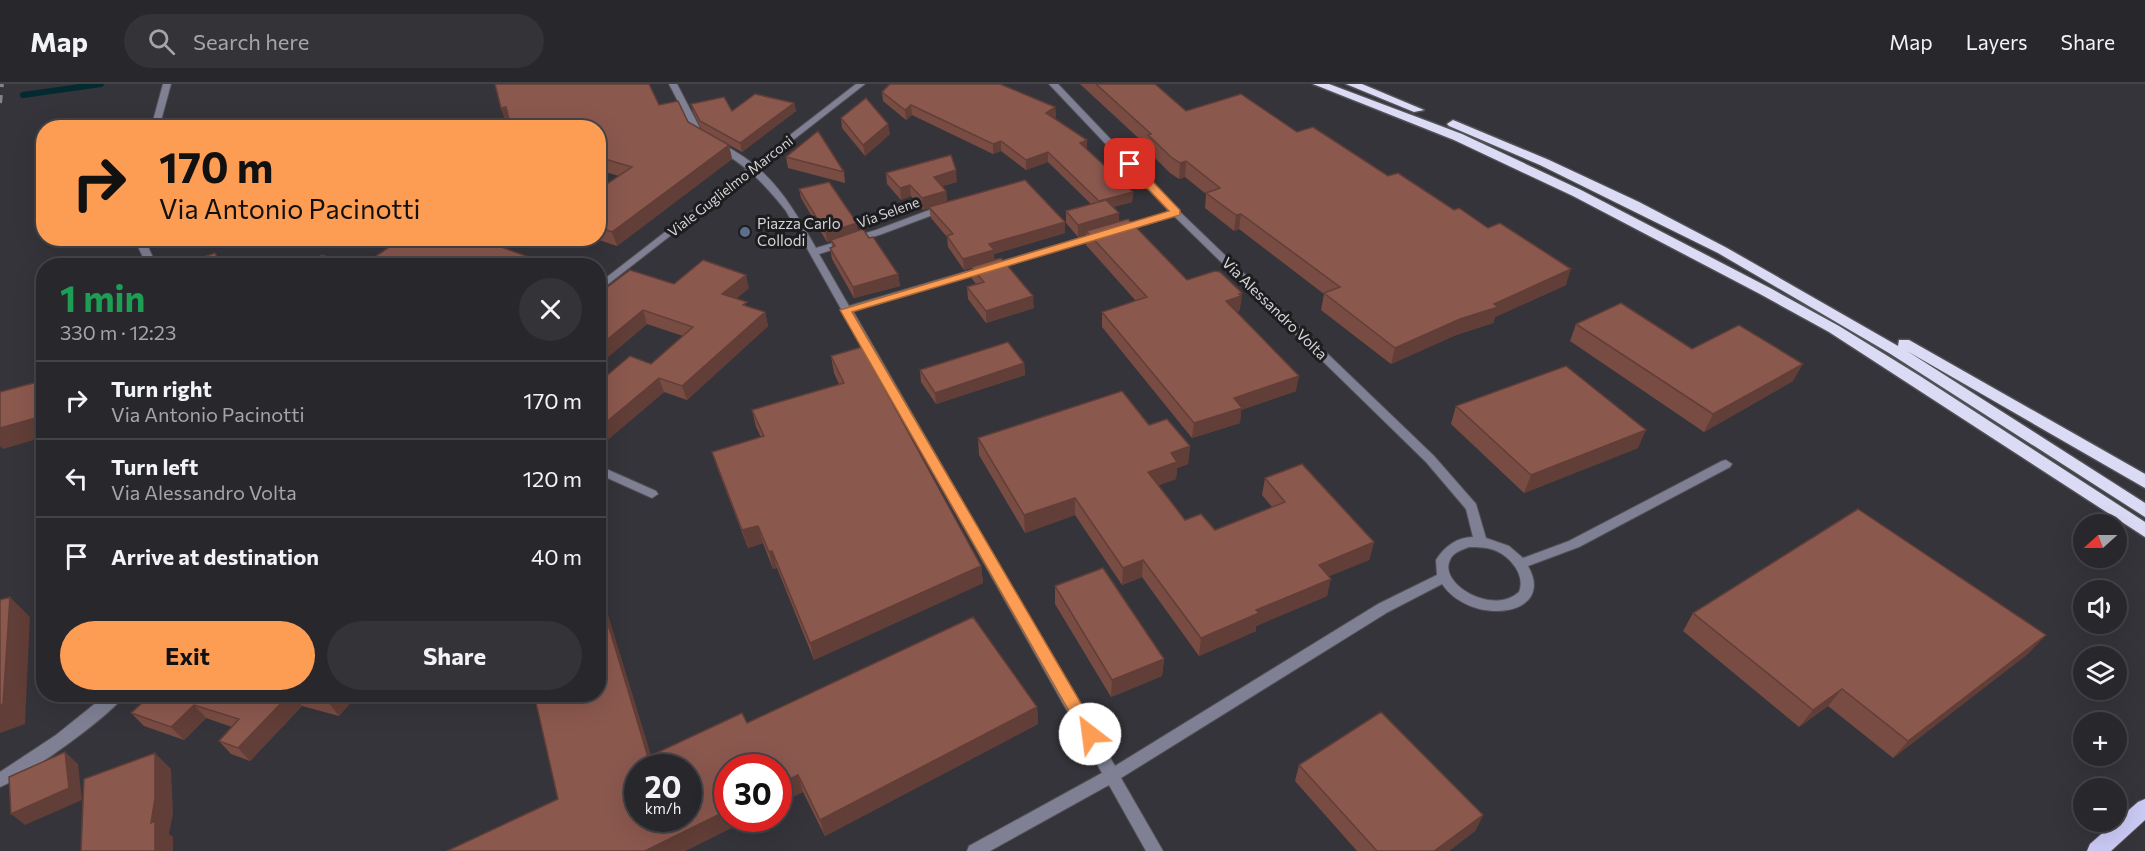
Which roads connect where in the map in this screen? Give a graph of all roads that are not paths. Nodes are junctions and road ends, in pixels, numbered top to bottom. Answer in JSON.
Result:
{"nodes":[{"id":1,"x":167,"y":84,"type":"edge"},
{"id":2,"x":673,"y":84,"type":"edge"},
{"id":3,"x":861,"y":84,"type":"edge"},
{"id":4,"x":1053,"y":84,"type":"edge"},
{"id":5,"x":1319,"y":84,"type":"edge"},
{"id":6,"x":1352,"y":84,"type":"edge"},
{"id":7,"x":157,"y":120,"type":"edge"},
{"id":8,"x":754,"y":168,"type":"junction"},
{"id":9,"x":951,"y":206,"type":"edge"},
{"id":10,"x":1176,"y":213,"type":"junction"},
{"id":11,"x":1692,"y":235,"type":"junction"},
{"id":12,"x":814,"y":252,"type":"junction"},
{"id":13,"x":606,"y":283,"type":"edge"},
{"id":14,"x":846,"y":310,"type":"junction"},
{"id":15,"x":1726,"y":464,"type":"dead end"},
{"id":16,"x":606,"y":473,"type":"edge"},
{"id":17,"x":2145,"y":482,"type":"edge"},
{"id":18,"x":652,"y":494,"type":"dead end"},
{"id":19,"x":2145,"y":511,"type":"edge"},
{"id":20,"x":2145,"y":531,"type":"edge"},
{"id":21,"x":1481,"y":542,"type":"junction"},
{"id":22,"x":1522,"y":563,"type":"junction"},
{"id":23,"x":1443,"y":578,"type":"junction"},
{"id":24,"x":109,"y":702,"type":"edge"},
{"id":25,"x":1113,"y":775,"type":"junction"},
{"id":26,"x":0,"y":780,"type":"edge"},
{"id":27,"x":2145,"y":808,"type":"edge"},
{"id":28,"x":975,"y":851,"type":"edge"},
{"id":29,"x":1155,"y":851,"type":"edge"},
{"id":30,"x":2097,"y":851,"type":"edge"}],
"edges":[{"from":1,"to":7,"type":"street"},
{"from":2,"to":8,"type":"street"},
{"from":3,"to":8,"type":"street","name":"Viale Guglielmo Marconi"},
{"from":4,"to":10,"type":"street","name":"Via Alessandro Volta"},
{"from":5,"to":20,"type":"highway"},
{"from":6,"to":11,"type":"highway"},
{"from":8,"to":12,"type":"street"},
{"from":8,"to":13,"type":"street","name":"Viale Guglielmo Marconi"},
{"from":9,"to":12,"type":"street","name":"Via Selene"},
{"from":10,"to":14,"type":"street"},
{"from":10,"to":21,"type":"street","name":"Via Alessandro Volta"},
{"from":11,"to":17,"type":"highway"},
{"from":11,"to":19,"type":"highway"},
{"from":12,"to":14,"type":"street"},
{"from":14,"to":25,"type":"street"},
{"from":15,"to":22,"type":"street"},
{"from":16,"to":18,"type":"street"},
{"from":21,"to":22,"type":"street"},
{"from":21,"to":23,"type":"street"},
{"from":22,"to":23,"type":"street"},
{"from":23,"to":25,"type":"street"},
{"from":24,"to":26,"type":"street"},
{"from":25,"to":28,"type":"street"},
{"from":25,"to":29,"type":"street"},
{"from":27,"to":30,"type":"main road"}]}
